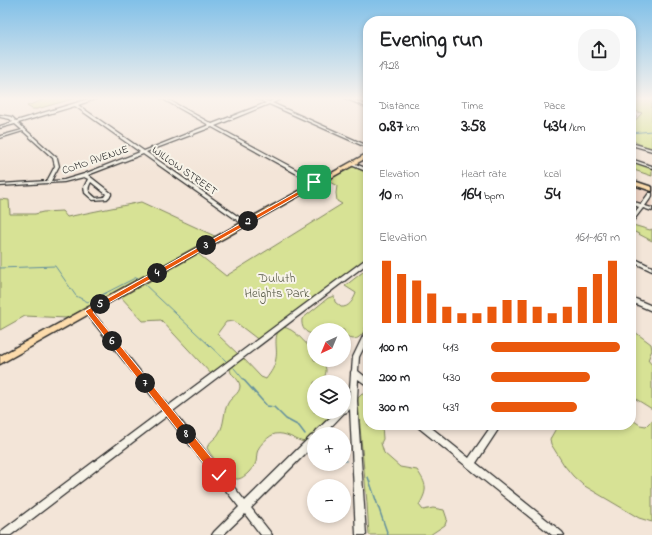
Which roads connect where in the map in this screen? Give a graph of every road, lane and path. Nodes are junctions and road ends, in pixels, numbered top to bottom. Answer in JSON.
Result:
{"nodes":[{"id":1,"x":13,"y":123,"type":"edge"},
{"id":2,"x":17,"y":123,"type":"edge"},
{"id":3,"x":102,"y":123,"type":"edge"},
{"id":4,"x":207,"y":123,"type":"edge"},
{"id":5,"x":220,"y":123,"type":"edge"},
{"id":6,"x":314,"y":123,"type":"edge"},
{"id":7,"x":212,"y":126,"type":"junction"},
{"id":8,"x":0,"y":127,"type":"edge"},
{"id":9,"x":24,"y":130,"type":"junction"},
{"id":10,"x":0,"y":138,"type":"edge"},
{"id":11,"x":363,"y":145,"type":"edge"},
{"id":12,"x":636,"y":145,"type":"edge"},
{"id":13,"x":652,"y":150,"type":"edge"},
{"id":14,"x":143,"y":152,"type":"junction"},
{"id":15,"x":363,"y":158,"type":"edge"},
{"id":16,"x":636,"y":162,"type":"edge"},
{"id":17,"x":352,"y":164,"type":"junction"},
{"id":18,"x":652,"y":167,"type":"edge"},
{"id":19,"x":363,"y":170,"type":"edge"},
{"id":20,"x":85,"y":175,"type":"junction"},
{"id":21,"x":90,"y":179,"type":"junction"},
{"id":22,"x":48,"y":182,"type":"junction"},
{"id":23,"x":317,"y":183,"type":"junction"},
{"id":24,"x":636,"y":184,"type":"edge"},
{"id":25,"x":0,"y":185,"type":"edge"},
{"id":26,"x":651,"y":191,"type":"edge"},
{"id":27,"x":636,"y":204,"type":"edge"},
{"id":28,"x":642,"y":206,"type":"junction"},
{"id":29,"x":652,"y":210,"type":"edge"},
{"id":30,"x":636,"y":214,"type":"edge"},
{"id":31,"x":244,"y":224,"type":"junction"},
{"id":32,"x":636,"y":261,"type":"edge"},
{"id":33,"x":363,"y":264,"type":"edge"},
{"id":34,"x":652,"y":268,"type":"edge"},
{"id":35,"x":636,"y":301,"type":"edge"},
{"id":36,"x":652,"y":309,"type":"edge"},
{"id":37,"x":88,"y":311,"type":"junction"},
{"id":38,"x":363,"y":342,"type":"edge"},
{"id":39,"x":0,"y":360,"type":"edge"},
{"id":40,"x":354,"y":372,"type":"junction"},
{"id":41,"x":363,"y":378,"type":"edge"},
{"id":42,"x":353,"y":401,"type":"joint"},
{"id":43,"x":167,"y":411,"type":"junction"},
{"id":44,"x":334,"y":419,"type":"edge"},
{"id":45,"x":326,"y":427,"type":"edge"},
{"id":46,"x":428,"y":430,"type":"edge"},
{"id":47,"x":494,"y":430,"type":"edge"},
{"id":48,"x":307,"y":445,"type":"edge"},
{"id":49,"x":470,"y":464,"type":"junction"},
{"id":50,"x":245,"y":507,"type":"junction"},
{"id":51,"x":3,"y":535,"type":"edge"},
{"id":52,"x":217,"y":535,"type":"edge"},
{"id":53,"x":267,"y":535,"type":"edge"},
{"id":54,"x":361,"y":535,"type":"edge"},
{"id":55,"x":559,"y":535,"type":"edge"}],
"edges":[{"from":1,"to":8,"type":"street"},
{"from":2,"to":9,"type":"street"},
{"from":3,"to":14,"type":"street","name":"WILLOW STREET"},
{"from":4,"to":7,"type":"street"},
{"from":5,"to":7,"type":"street","name":"COMO AVENUE"},
{"from":6,"to":11,"type":"street"},
{"from":7,"to":14,"type":"street","name":"COMO AVENUE"},
{"from":7,"to":23,"type":"street"},
{"from":9,"to":10,"type":"street"},
{"from":9,"to":22,"type":"street"},
{"from":12,"to":13,"type":"street"},
{"from":14,"to":20,"type":"street","name":"COMO AVENUE"},
{"from":14,"to":31,"type":"street","name":"WILLOW STREET"},
{"from":15,"to":17,"type":"main road"},
{"from":16,"to":18,"type":"street"},
{"from":17,"to":19,"type":"street"},
{"from":17,"to":23,"type":"main road"},
{"from":20,"to":21,"type":"street"},
{"from":20,"to":22,"type":"street","name":"COMO AVENUE"},
{"from":21,"to":21,"type":"street"},
{"from":22,"to":25,"type":"street","name":"COMO AVENUE"},
{"from":23,"to":31,"type":"main road"},
{"from":24,"to":26,"type":"highway"},
{"from":26,"to":28,"type":"street"},
{"from":27,"to":28,"type":"street"},
{"from":28,"to":29,"type":"street"},
{"from":28,"to":30,"type":"street"},
{"from":31,"to":37,"type":"main road"},
{"from":32,"to":34,"type":"street"},
{"from":33,"to":43,"type":"street"},
{"from":35,"to":36,"type":"street"},
{"from":37,"to":39,"type":"main road"},
{"from":37,"to":43,"type":"street"},
{"from":38,"to":40,"type":"street"},
{"from":40,"to":41,"type":"street"},
{"from":40,"to":42,"type":"street"},
{"from":42,"to":54,"type":"street"},
{"from":43,"to":50,"type":"street"},
{"from":43,"to":51,"type":"street"},
{"from":44,"to":45,"type":"street"},
{"from":46,"to":49,"type":"street"},
{"from":47,"to":49,"type":"street"},
{"from":48,"to":50,"type":"street"},
{"from":49,"to":55,"type":"street"},
{"from":50,"to":52,"type":"street"},
{"from":50,"to":53,"type":"street"}]}
